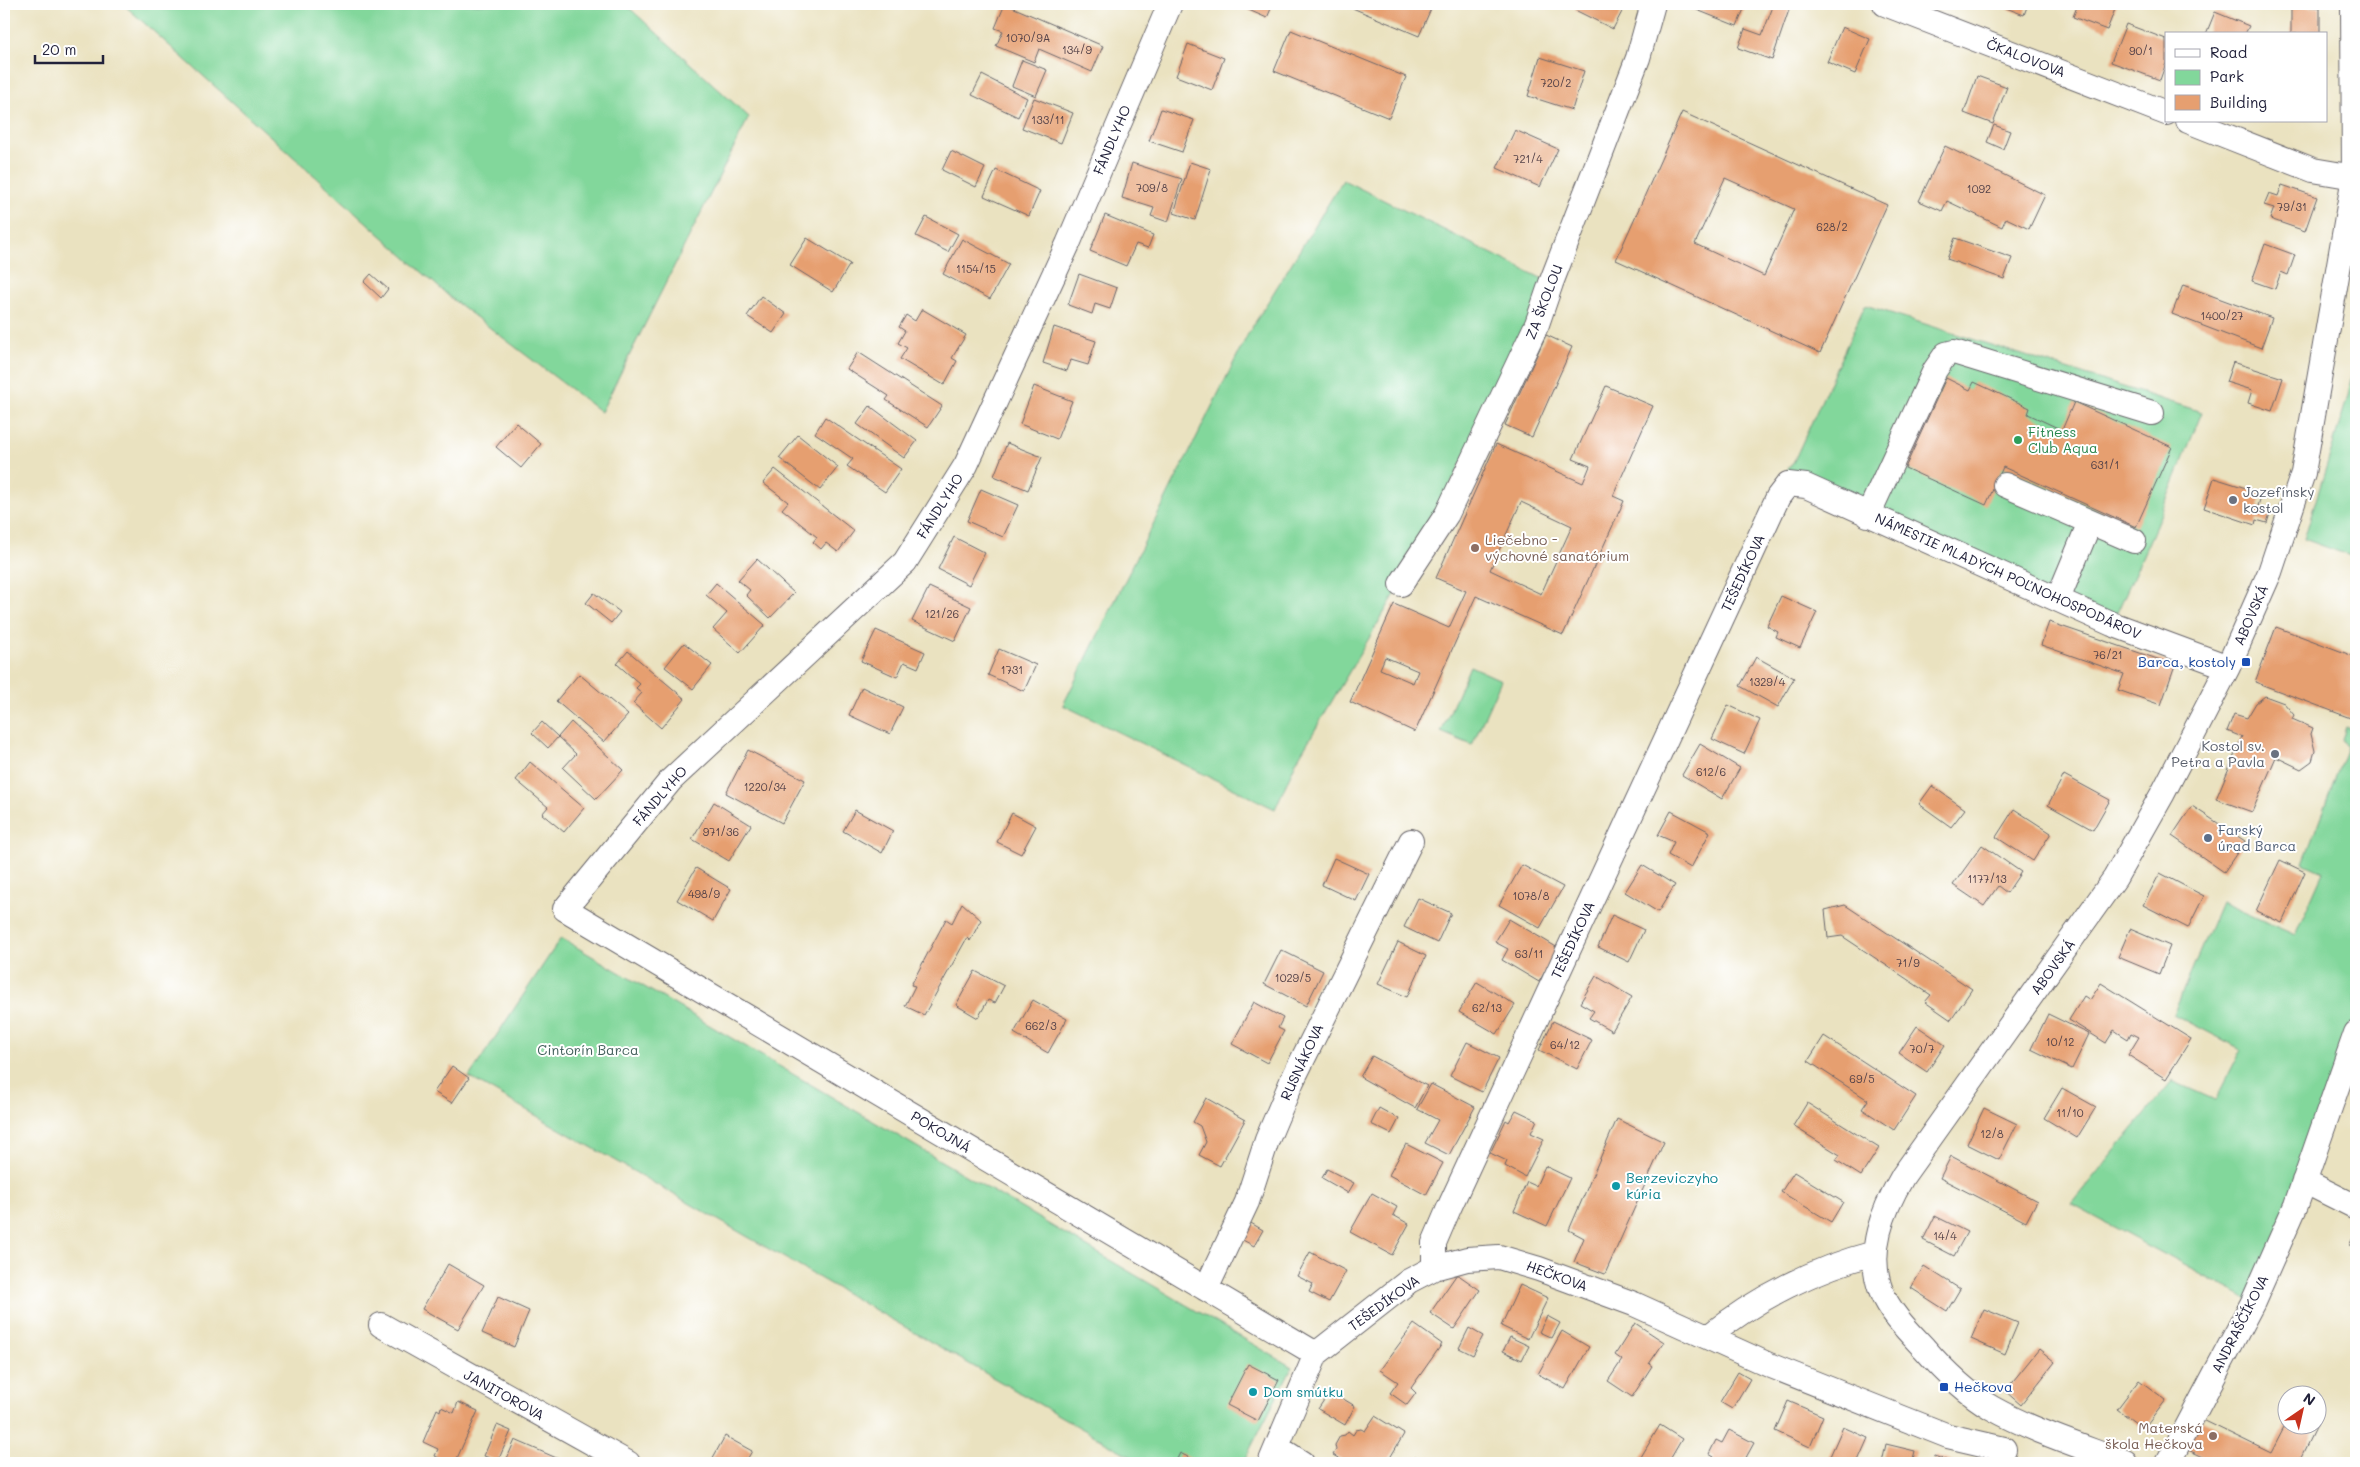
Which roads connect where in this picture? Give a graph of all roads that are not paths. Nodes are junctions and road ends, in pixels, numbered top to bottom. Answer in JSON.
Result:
{"nodes":[{"id":1,"x":1170,"y":4,"type":"edge"},
{"id":2,"x":1653,"y":4,"type":"edge"},
{"id":3,"x":1885,"y":4,"type":"edge"},
{"id":4,"x":2353,"y":4,"type":"edge"},
{"id":5,"x":2165,"y":113,"type":"edge"},
{"id":6,"x":2191,"y":122,"type":"edge"},
{"id":7,"x":2354,"y":177,"type":"junction"},
{"id":8,"x":2152,"y":413,"type":"dead end"},
{"id":9,"x":1788,"y":484,"type":"joint"},
{"id":10,"x":2005,"y":485,"type":"dead end"},
{"id":11,"x":1868,"y":515,"type":"junction"},
{"id":12,"x":2090,"y":522,"type":"junction"},
{"id":13,"x":2134,"y":541,"type":"dead end"},
{"id":14,"x":1401,"y":584,"type":"dead end"},
{"id":15,"x":2058,"y":599,"type":"junction"},
{"id":16,"x":2228,"y":667,"type":"junction"},
{"id":17,"x":1411,"y":841,"type":"dead end"},
{"id":18,"x":565,"y":909,"type":"joint"},
{"id":19,"x":2356,"y":1033,"type":"edge"},
{"id":20,"x":2304,"y":1181,"type":"junction"},
{"id":21,"x":2356,"y":1207,"type":"edge"},
{"id":22,"x":1876,"y":1253,"type":"junction"},
{"id":23,"x":1434,"y":1268,"type":"junction"},
{"id":24,"x":1206,"y":1289,"type":"junction"},
{"id":25,"x":381,"y":1325,"type":"dead end"},
{"id":26,"x":1708,"y":1337,"type":"junction"},
{"id":27,"x":1316,"y":1354,"type":"junction"},
{"id":28,"x":2012,"y":1418,"type":"junction"},
{"id":29,"x":1273,"y":1455,"type":"edge"},
{"id":30,"x":2002,"y":1456,"type":"edge"},
{"id":31,"x":628,"y":1463,"type":"edge"},
{"id":32,"x":1302,"y":1463,"type":"edge"},
{"id":33,"x":2125,"y":1463,"type":"edge"},
{"id":34,"x":2168,"y":1463,"type":"edge"}],
"edges":[{"from":1,"to":18,"type":"street","name":"FÁNDLYHO"},
{"from":2,"to":14,"type":"street","name":"ZA ŠKOLOU"},
{"from":3,"to":5,"type":"street","name":"ČKALOVOVA"},
{"from":4,"to":7,"type":"street","name":"ABOVSKÁ"},
{"from":6,"to":7,"type":"street"},
{"from":7,"to":16,"type":"street","name":"ABOVSKÁ"},
{"from":8,"to":11,"type":"street"},
{"from":9,"to":11,"type":"street","name":"NÁMESTIE MLADÝCH POĽNOHOSPODÁROV"},
{"from":9,"to":23,"type":"street","name":"TEŠEDÍKOVA"},
{"from":10,"to":12,"type":"street"},
{"from":11,"to":15,"type":"street","name":"NÁMESTIE MLADÝCH POĽNOHOSPODÁROV"},
{"from":12,"to":13,"type":"street"},
{"from":12,"to":15,"type":"street"},
{"from":15,"to":16,"type":"street","name":"NÁMESTIE MLADÝCH POĽNOHOSPODÁROV"},
{"from":16,"to":22,"type":"street","name":"ABOVSKÁ"},
{"from":17,"to":24,"type":"street","name":"RUSNÁKOVA"},
{"from":18,"to":24,"type":"street","name":"POKOJNÁ"},
{"from":19,"to":20,"type":"street","name":"ANDRAŠČÍKOVA"},
{"from":20,"to":21,"type":"street"},
{"from":20,"to":34,"type":"street","name":"ANDRAŠČÍKOVA"},
{"from":22,"to":26,"type":"street"},
{"from":22,"to":28,"type":"street"},
{"from":23,"to":26,"type":"street","name":"HEČKOVA"},
{"from":23,"to":27,"type":"street","name":"TEŠEDÍKOVA"},
{"from":24,"to":27,"type":"street","name":"POKOJNÁ"},
{"from":25,"to":31,"type":"street","name":"JANITOROVA"},
{"from":26,"to":30,"type":"street","name":"HEČKOVA"},
{"from":27,"to":29,"type":"street"},
{"from":28,"to":30,"type":"street"},
{"from":28,"to":33,"type":"street"},
{"from":29,"to":32,"type":"street"}]}
